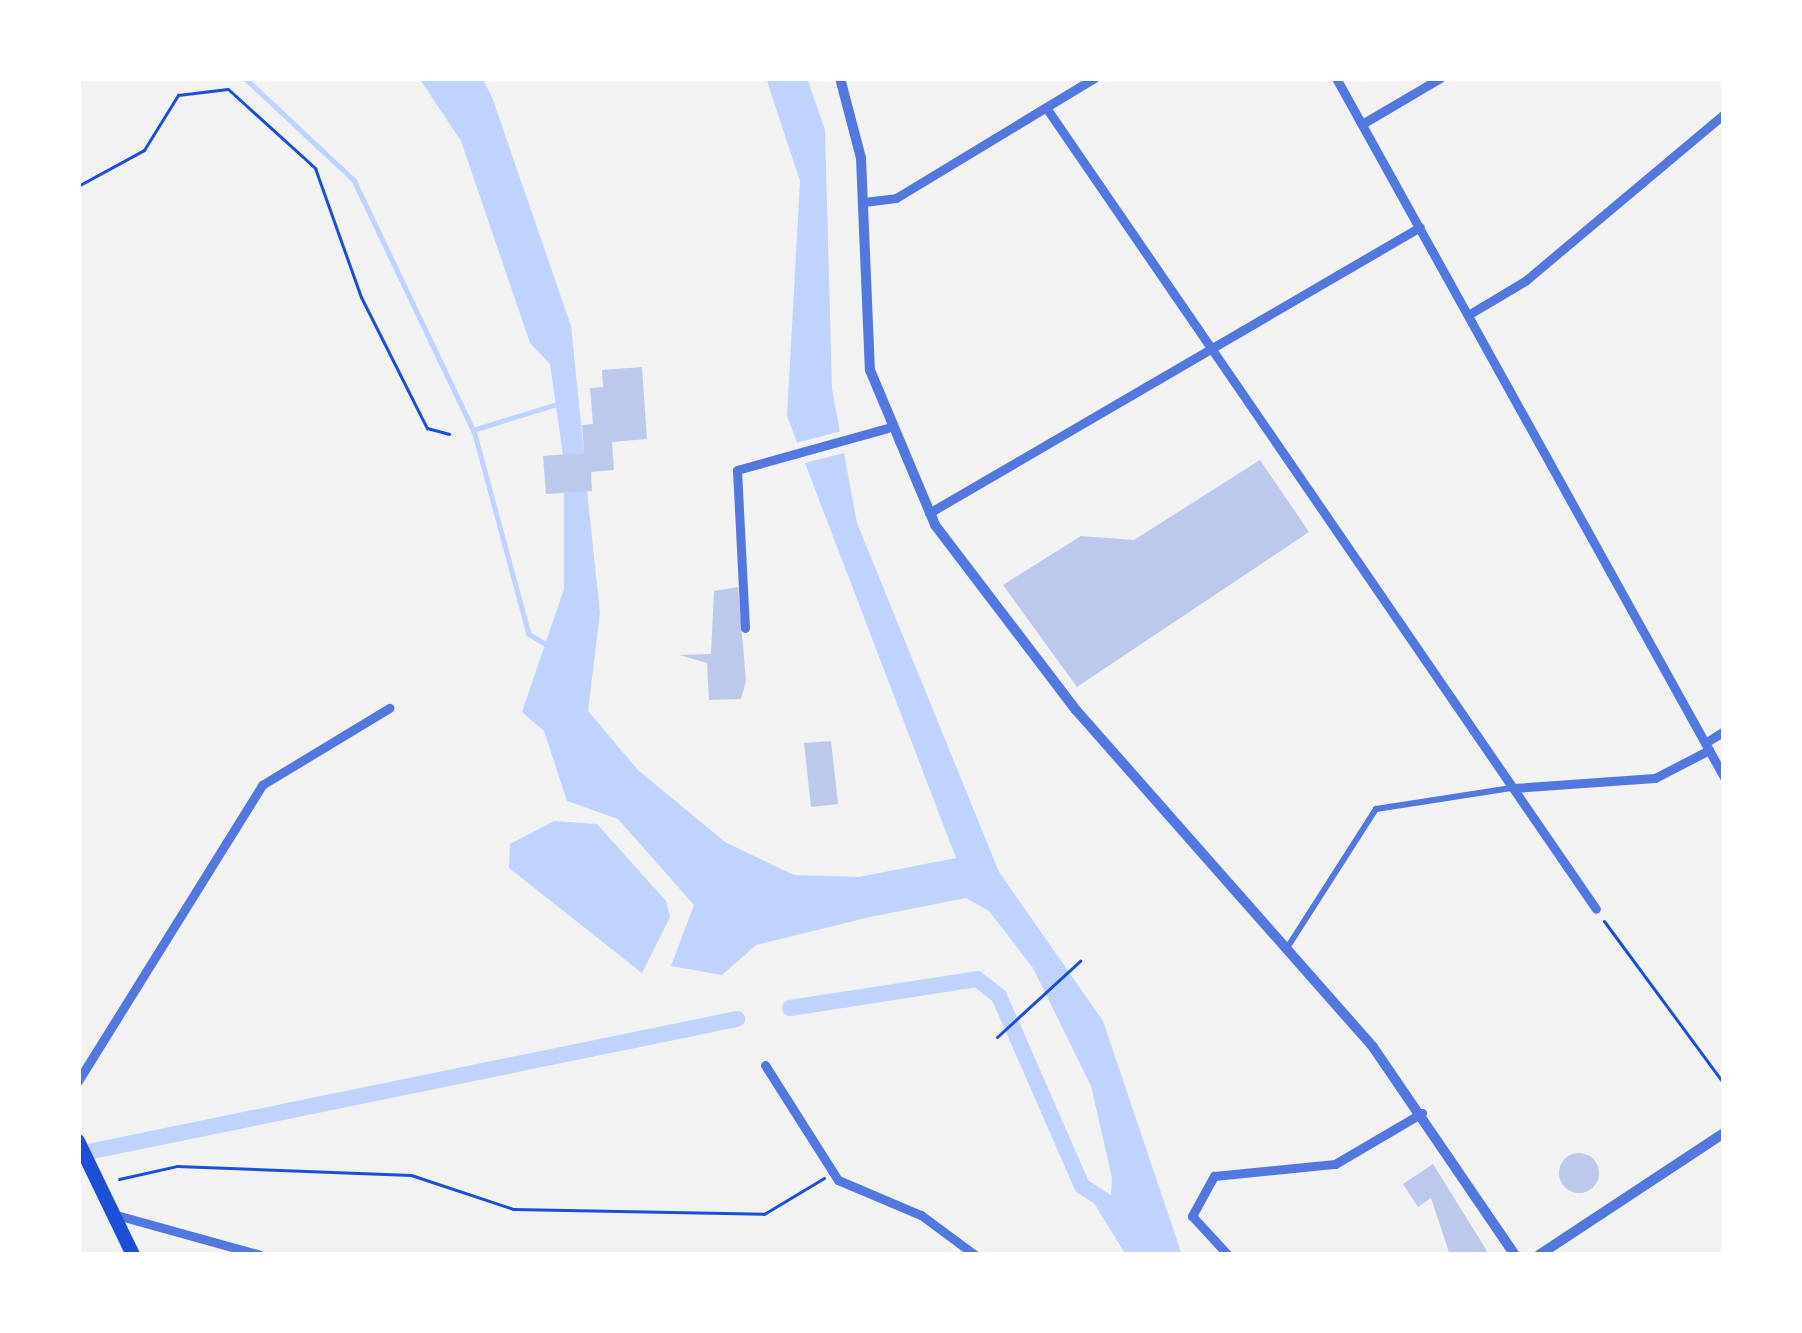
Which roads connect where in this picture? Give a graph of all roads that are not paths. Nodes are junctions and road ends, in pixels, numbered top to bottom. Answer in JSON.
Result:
{"nodes":[{"id":1,"x":840,"y":78,"type":"edge"},
{"id":2,"x":1094,"y":78,"type":"edge"},
{"id":3,"x":1336,"y":78,"type":"edge"},
{"id":4,"x":1440,"y":78,"type":"edge"},
{"id":5,"x":1046,"y":109,"type":"junction"},
{"id":6,"x":1724,"y":114,"type":"edge"},
{"id":7,"x":1362,"y":124,"type":"junction"},
{"id":8,"x":864,"y":202,"type":"junction"},
{"id":9,"x":1420,"y":227,"type":"junction"},
{"id":10,"x":1468,"y":315,"type":"junction"},
{"id":11,"x":1212,"y":348,"type":"junction"},
{"id":12,"x":887,"y":428,"type":"junction"},
{"id":13,"x":929,"y":513,"type":"junction"},
{"id":14,"x":746,"y":628,"type":"dead end"},
{"id":15,"x":389,"y":708,"type":"dead end"},
{"id":16,"x":1724,"y":730,"type":"edge"},
{"id":17,"x":1707,"y":747,"type":"junction"},
{"id":18,"x":1724,"y":777,"type":"edge"},
{"id":19,"x":1514,"y":788,"type":"junction"},
{"id":20,"x":1596,"y":909,"type":"road end"},
{"id":21,"x":1287,"y":948,"type":"junction"},
{"id":22,"x":766,"y":1064,"type":"dead end"},
{"id":23,"x":78,"y":1081,"type":"edge"},
{"id":24,"x":1422,"y":1112,"type":"junction"},
{"id":25,"x":1724,"y":1133,"type":"edge"},
{"id":26,"x":78,"y":1141,"type":"edge"},
{"id":27,"x":120,"y":1216,"type":"junction"},
{"id":28,"x":133,"y":1255,"type":"edge"},
{"id":29,"x":261,"y":1255,"type":"edge"},
{"id":30,"x":975,"y":1255,"type":"edge"},
{"id":31,"x":1228,"y":1255,"type":"edge"},
{"id":32,"x":1515,"y":1255,"type":"edge"},
{"id":33,"x":1539,"y":1255,"type":"edge"}],
"edges":[{"from":1,"to":8,"type":"street"},
{"from":2,"to":5,"type":"street"},
{"from":3,"to":7,"type":"street"},
{"from":4,"to":7,"type":"street"},
{"from":5,"to":8,"type":"street"},
{"from":5,"to":11,"type":"street"},
{"from":6,"to":10,"type":"street"},
{"from":7,"to":9,"type":"street"},
{"from":8,"to":12,"type":"street"},
{"from":9,"to":10,"type":"street"},
{"from":9,"to":11,"type":"street"},
{"from":10,"to":17,"type":"street"},
{"from":11,"to":13,"type":"street"},
{"from":11,"to":19,"type":"street"},
{"from":12,"to":13,"type":"street"},
{"from":12,"to":14,"type":"street"},
{"from":13,"to":21,"type":"street"},
{"from":15,"to":23,"type":"street"},
{"from":16,"to":17,"type":"street"},
{"from":17,"to":18,"type":"street"},
{"from":17,"to":19,"type":"street"},
{"from":19,"to":20,"type":"street"},
{"from":19,"to":21,"type":"street"},
{"from":21,"to":24,"type":"street"},
{"from":22,"to":30,"type":"street"},
{"from":24,"to":31,"type":"street"},
{"from":24,"to":32,"type":"street"},
{"from":25,"to":33,"type":"street"},
{"from":26,"to":27,"type":"main road"},
{"from":27,"to":28,"type":"main road"},
{"from":27,"to":29,"type":"street"}]}
